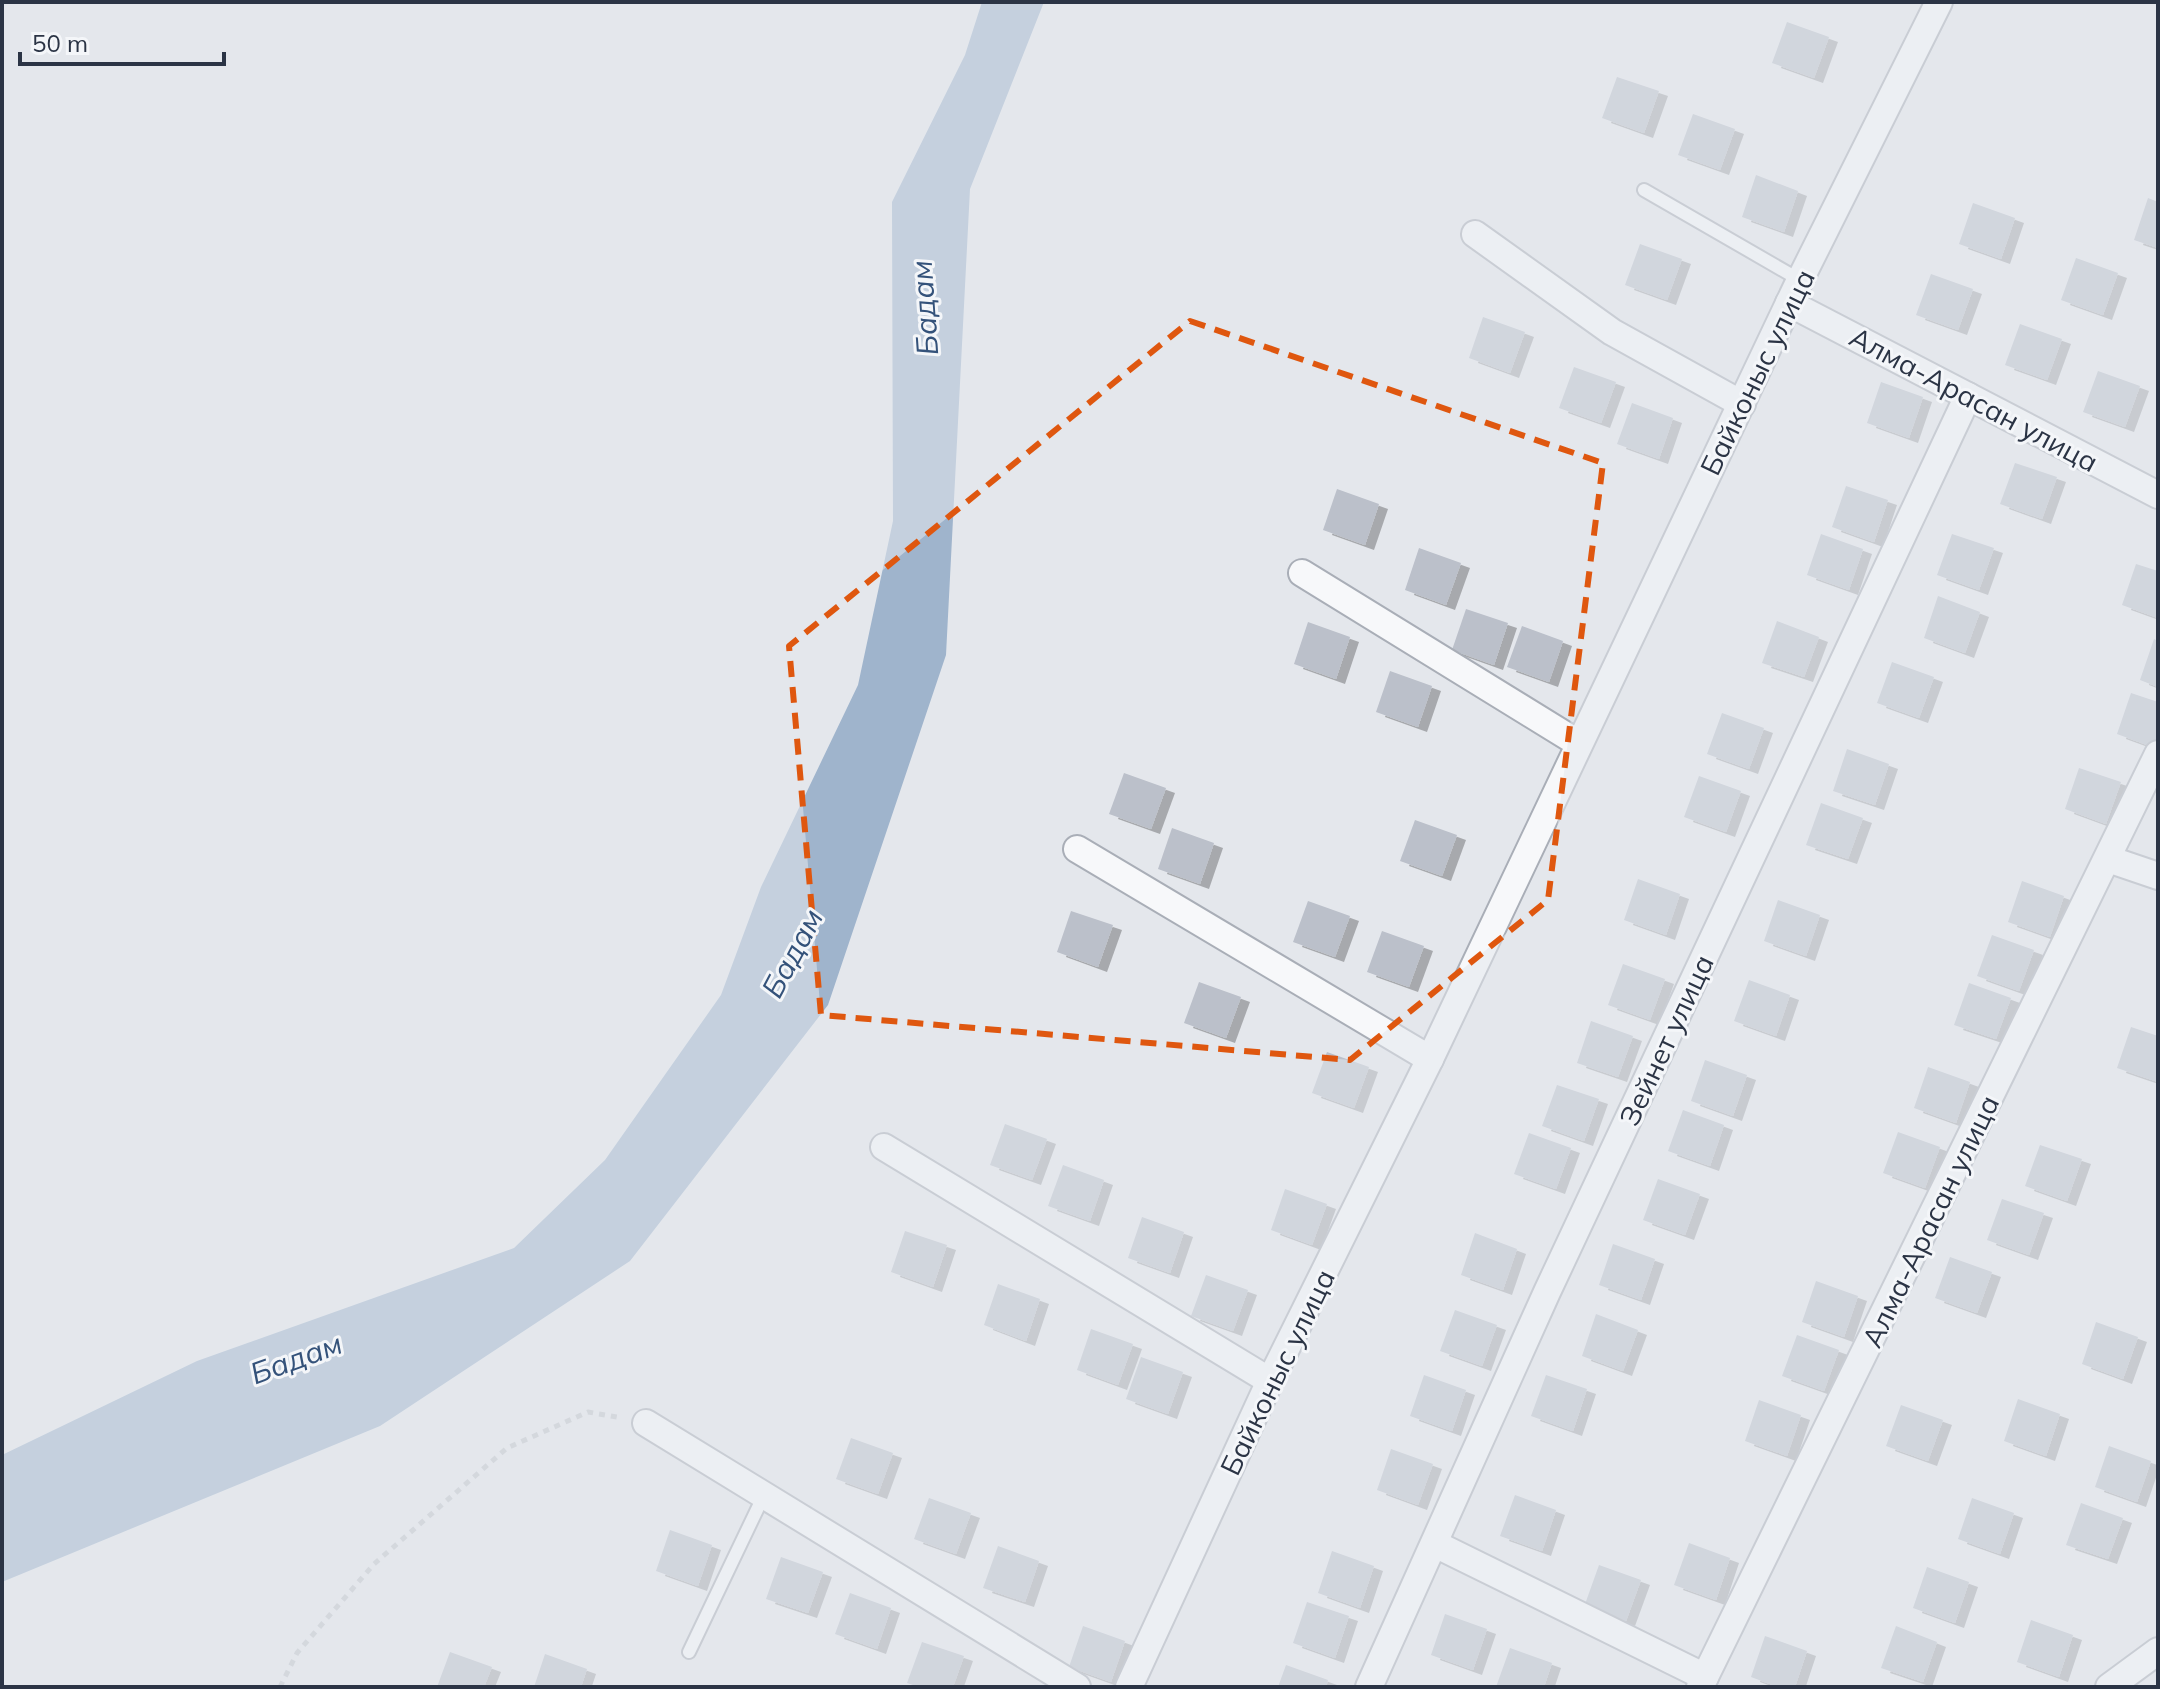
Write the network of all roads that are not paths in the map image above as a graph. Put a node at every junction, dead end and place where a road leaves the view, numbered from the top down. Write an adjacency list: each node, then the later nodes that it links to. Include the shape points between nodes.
1 (1939, 2): 4 (street, Байконыс улица)
2 (1644, 190): 4 (lane)
3 (1475, 234): 6 (street, via 1612,332)
4 (1795, 292): 5 (street, Алма-Арасан улица); 6 (street, Байконыс улица)
5 (1968, 396): 7 (street, Алма-Арасан улица); 19 (street, Зейнет улица, via 1547,1292)
6 (1742, 404): 9 (street, Байконыс улица)
7 (2158, 495)
8 (1302, 573): 9 (street)
9 (1578, 743): 14 (street, Байконыс улица)
10 (2158, 754): 12 (street, Алма-Арасан улица)
11 (1077, 849): 14 (street)
12 (2108, 859): 13 (street); 22 (street, Алма-Арасан улица)
13 (2158, 876)
14 (1430, 1059): 16 (street, Байконыс улица)
15 (884, 1147): 16 (street)
16 (1270, 1381): 24 (street, Байконыс улица)
17 (646, 1423): 18 (street)
18 (764, 1495): 21 (lane); 23 (street)
19 (1435, 1544): 22 (street); 25 (street, Зейнет улица)
20 (2158, 1651): 26 (street)
21 (689, 1652)
22 (1702, 1682)
23 (1077, 1687)
24 (1129, 1687)
25 (1369, 1687)
26 (2109, 1687)

